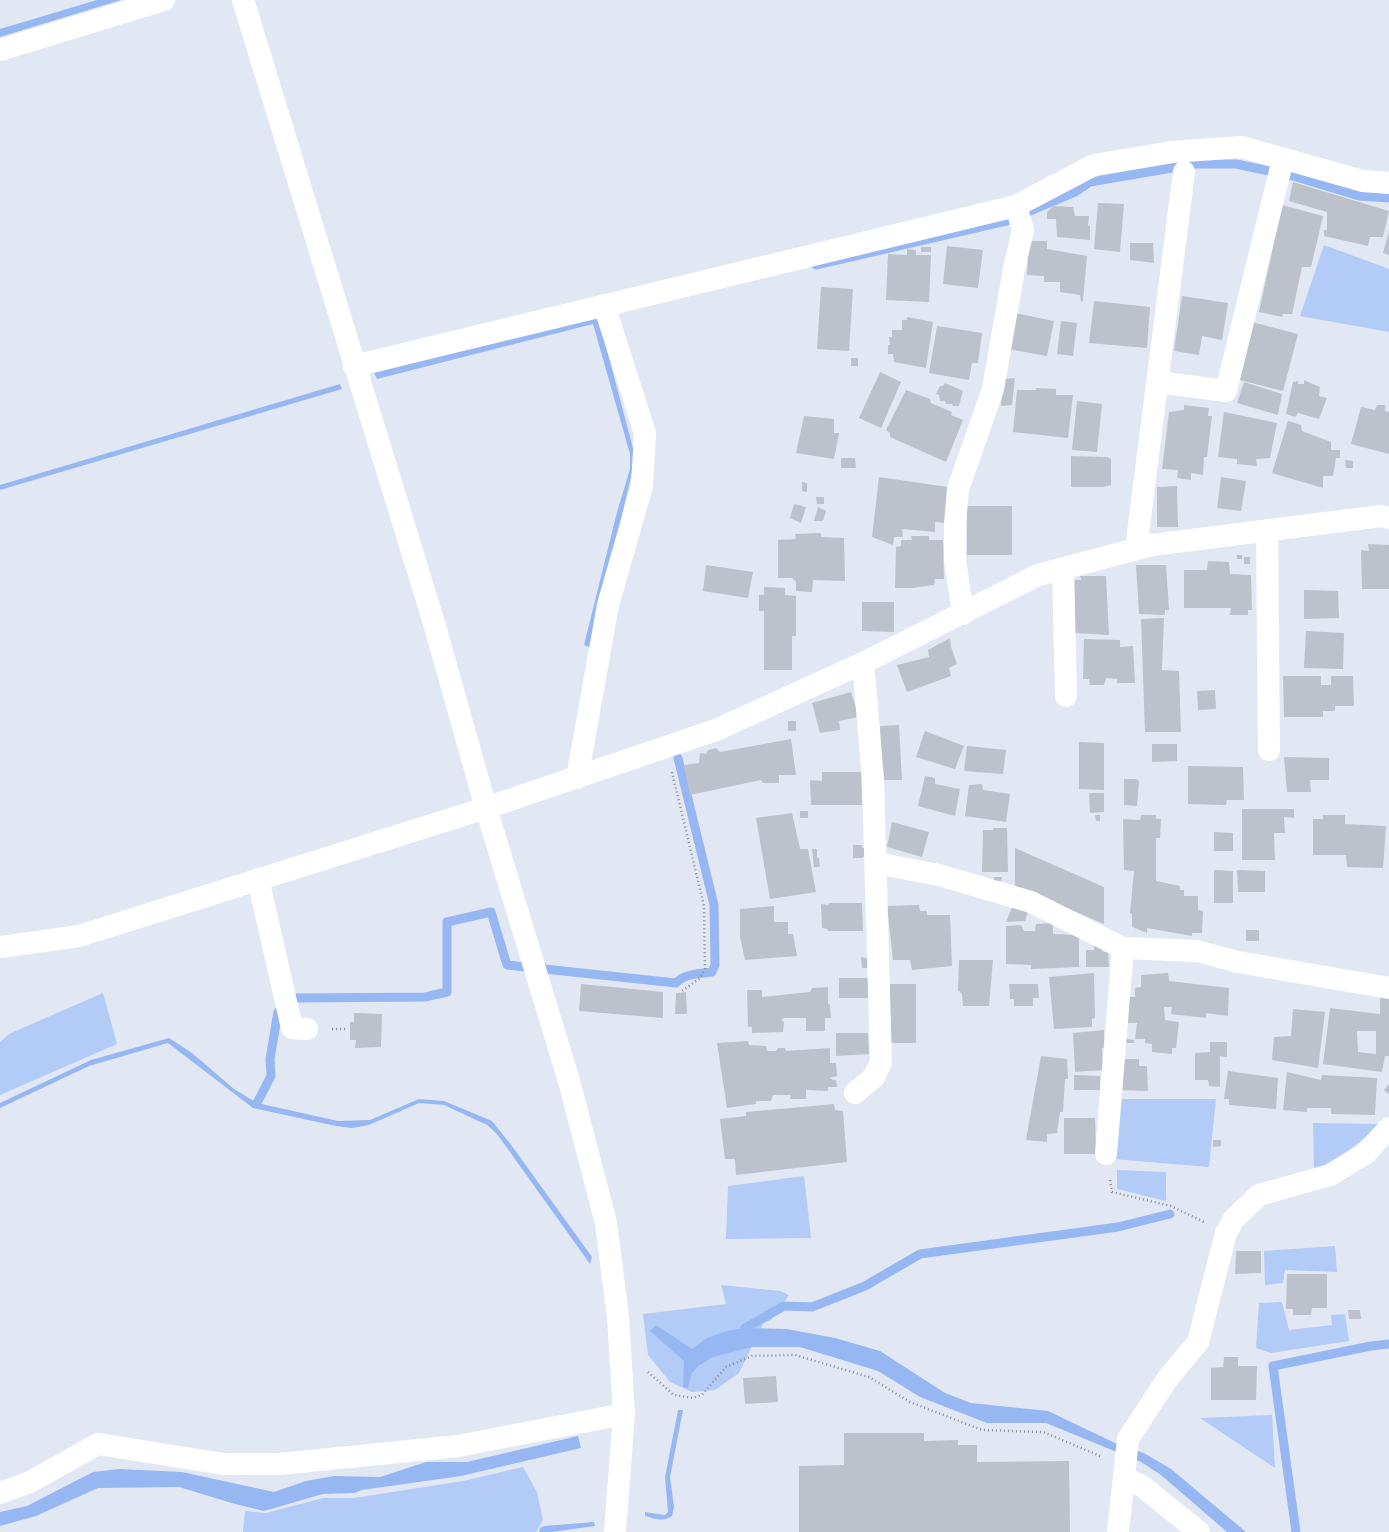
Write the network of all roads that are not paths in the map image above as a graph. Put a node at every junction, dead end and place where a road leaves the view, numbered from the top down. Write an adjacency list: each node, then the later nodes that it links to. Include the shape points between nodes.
1 (164, 0): 3 (street)
2 (243, 0): 9 (street)
3 (0, 50)
4 (1283, 159): 6 (street, via 1363,181); 7 (street, via 1242,147 1148,156 1094,166); 10 (street, via 1226,391)
5 (1184, 172): 10 (street)
6 (1389, 183)
7 (1016, 206): 8 (street); 15 (street, via 1023,230 993,389 958,489 955,560)
8 (604, 305): 9 (street); 19 (street, via 645,433 642,486 608,605)
9 (354, 366): 20 (street, via 434,623)
10 (1157, 382): 13 (street)
11 (1389, 518): 12 (street, via 1381,516)
12 (1267, 531): 13 (street); 18 (street)
13 (1136, 549): 14 (street)
14 (1063, 568): 15 (street, via 1038,574); 17 (street)
15 (963, 614): 16 (street)
16 (864, 662): 19 (street, via 716,730); 21 (street, via 874,779)
17 (1066, 696)
18 (1269, 750)
19 (576, 778): 20 (street)
20 (486, 808): 22 (street); 30 (street, via 568,1081 606,1223 618,1317)
21 (876, 863): 24 (street, via 939,875 1030,902); 27 (street, via 881,1062 874,1077)
22 (258, 879): 23 (street, via 79,936); 26 (street, via 292,1028)
23 (0, 947)
24 (1123, 948): 25 (street, via 1197,951 1238,962); 29 (street)
25 (1389, 988)
26 (307, 1029)
27 (855, 1093)
28 (1389, 1128): 31 (street, via 1366,1153 1330,1175 1259,1195 1234,1219 1226,1233 1198,1342 1168,1378 1128,1439)
29 (1106, 1154)
30 (624, 1414): 32 (street, via 458,1446 280,1464 224,1464 98,1444 30,1482); 33 (street)
31 (1126, 1473): 34 (street); 35 (street)
32 (0, 1493)
33 (615, 1532)
34 (1118, 1532)
35 (1199, 1532)

